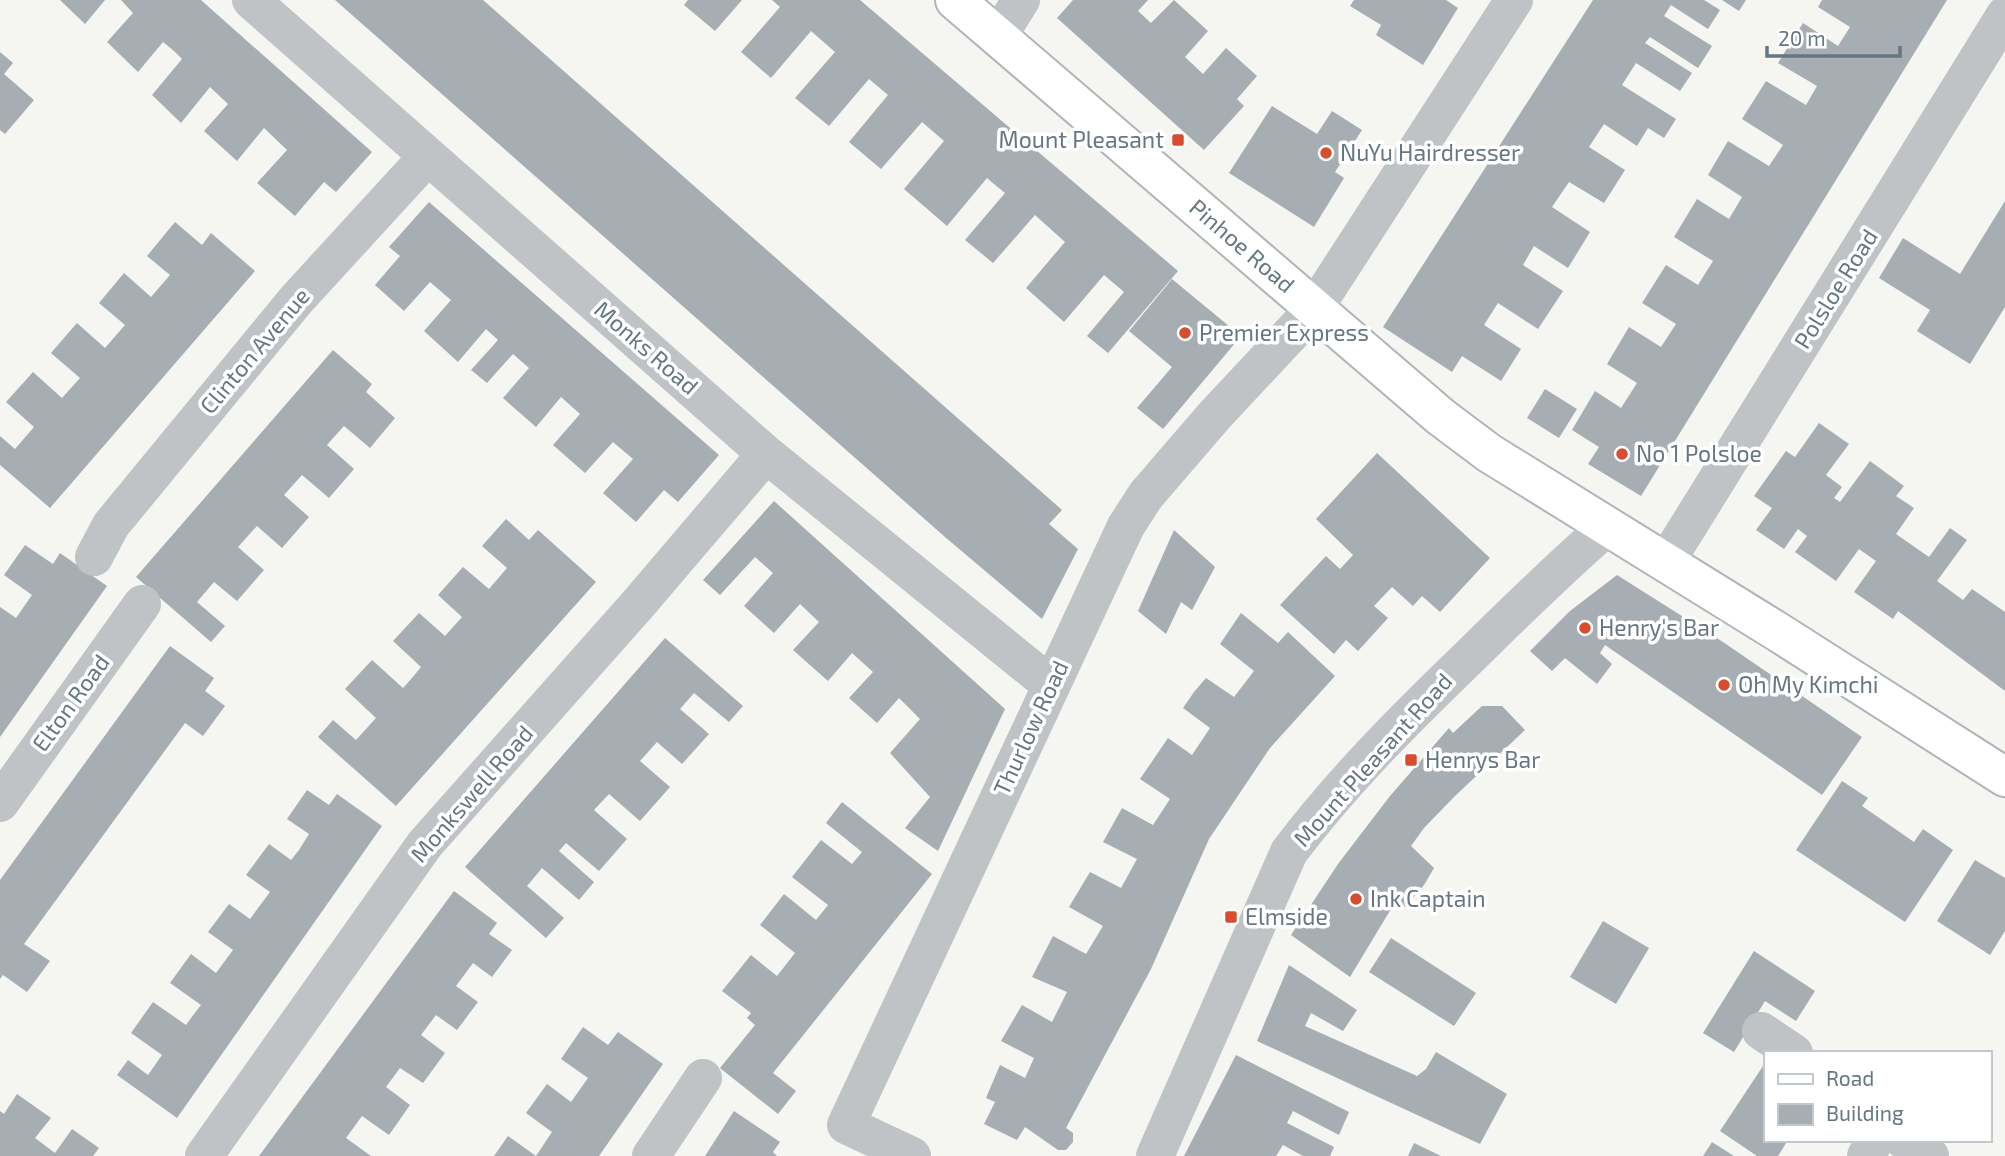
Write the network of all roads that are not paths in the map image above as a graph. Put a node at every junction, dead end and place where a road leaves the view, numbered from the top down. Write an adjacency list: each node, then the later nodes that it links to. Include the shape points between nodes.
1 (251, 0): 7 (street, Monks Road)
2 (956, 0): 6 (main road, Pinhoe Road)
3 (1021, 0): 6 (street)
4 (1514, 0): 8 (street, Thurlow Road)
5 (2005, 15): 12 (street, Polsloe Road)
6 (999, 35): 8 (main road, Pinhoe Road)
7 (428, 156): 9 (street, Monks Road); 11 (street, Clinton Avenue, via 296,300 111,525)
8 (1314, 309): 10 (main road, Pinhoe Road, via 1470,439); 14 (street, Thurlow Road, via 1146,495 1126,526)
9 (766, 454): 14 (street, Monks Road); 21 (street, Monkswell Road, via 425,844)
10 (1607, 527): 12 (main road, Pinhoe Road); 24 (street, Mount Pleasant Road, via 1402,722 1317,814 1289,852)
11 (94, 557)
12 (1666, 562): 15 (main road, Pinhoe Road)
13 (142, 604): 16 (street, Elton Road)
14 (1051, 685): 23 (street, Thurlow Road, via 846,1125)
15 (2005, 777)
16 (0, 803)
17 (1761, 1031): 18 (street)
18 (1791, 1051)
19 (703, 1078): 22 (street)
20 (1907, 1142): 25 (street)
21 (204, 1156)
22 (651, 1156)
23 (912, 1156)
24 (1155, 1156)
25 (1930, 1156)

